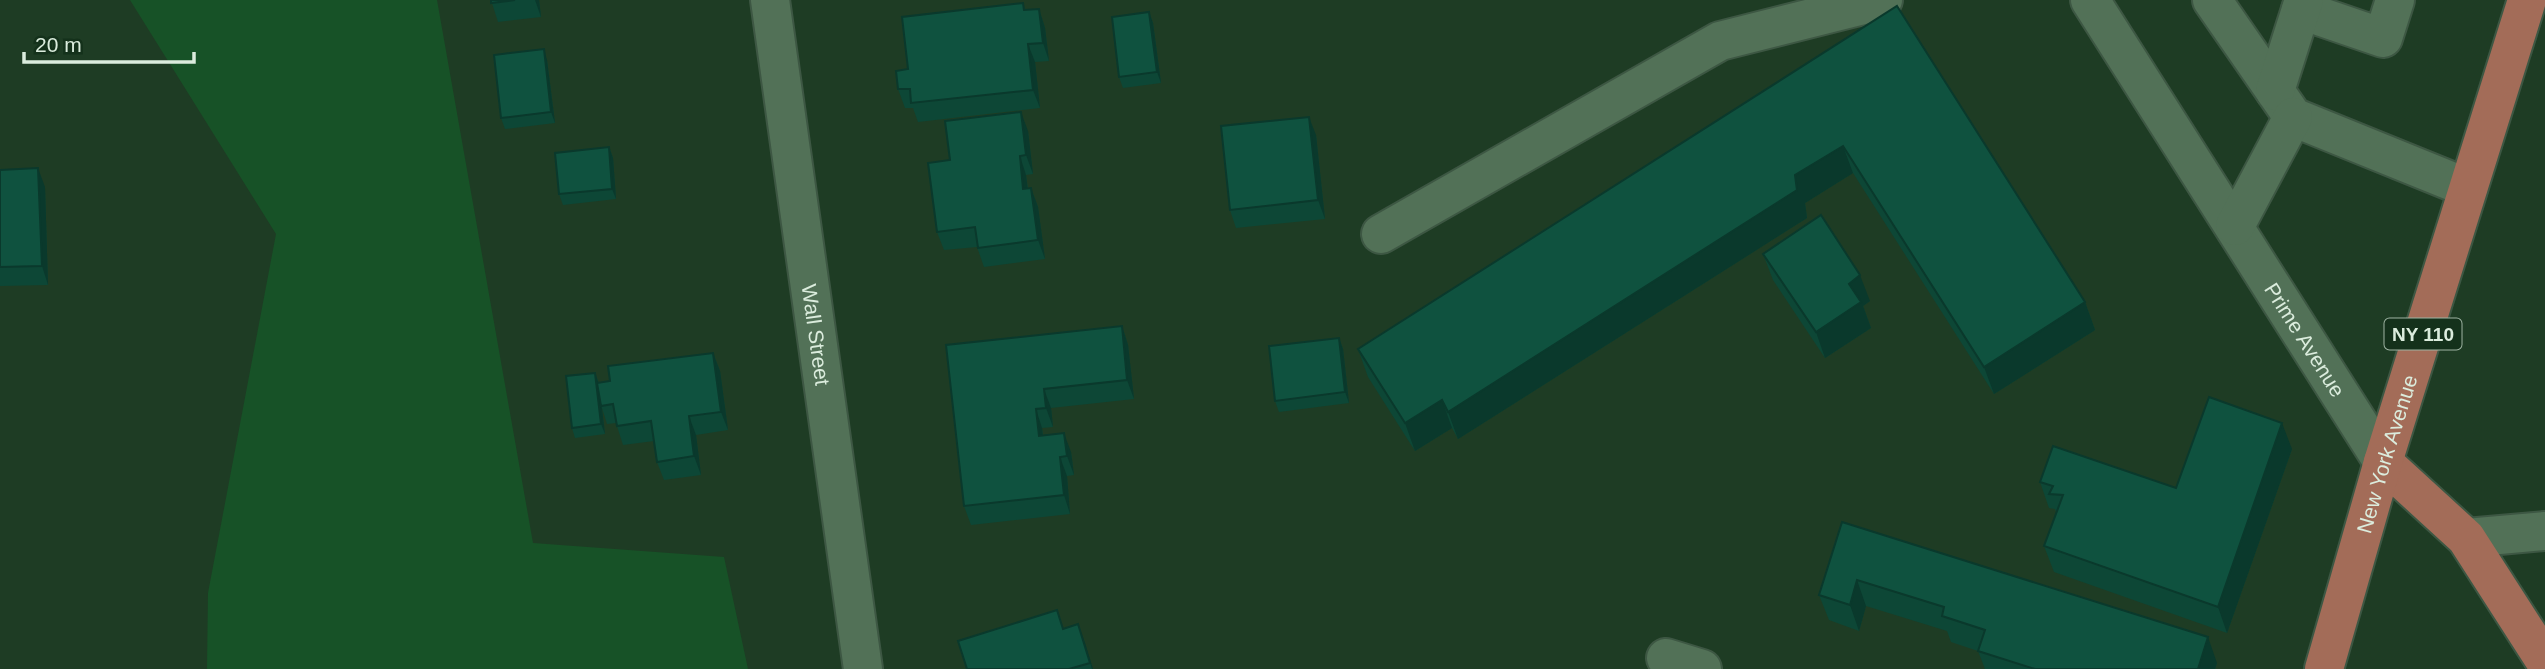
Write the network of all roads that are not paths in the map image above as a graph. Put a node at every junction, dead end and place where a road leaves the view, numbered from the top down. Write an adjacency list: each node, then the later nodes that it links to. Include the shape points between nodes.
1 (770, 0): 17 (street, Wall Street)
2 (1883, 0): 11 (street, via 1720,41)
3 (2090, 0): 10 (street, Prime Avenue)
4 (2212, 0): 8 (street)
5 (2395, 0): 7 (street, via 2383,38)
6 (2527, 0): 9 (main road, New York Avenue / NY 110)
7 (2303, 5): 8 (street)
8 (2284, 104): 9 (street); 10 (street)
9 (2468, 188): 12 (main road, New York Avenue / NY 110)
10 (2235, 226): 12 (street, Prime Avenue)
11 (1381, 234)
12 (2383, 462): 14 (main road, Prime Avenue); 19 (main road, New York Avenue / NY 110)
13 (2545, 531): 14 (street)
14 (2466, 538): 16 (main road, Prime Avenue)
15 (1666, 658): 18 (street)
16 (2545, 661)
17 (863, 669)
18 (1702, 669)
19 (2324, 669)

